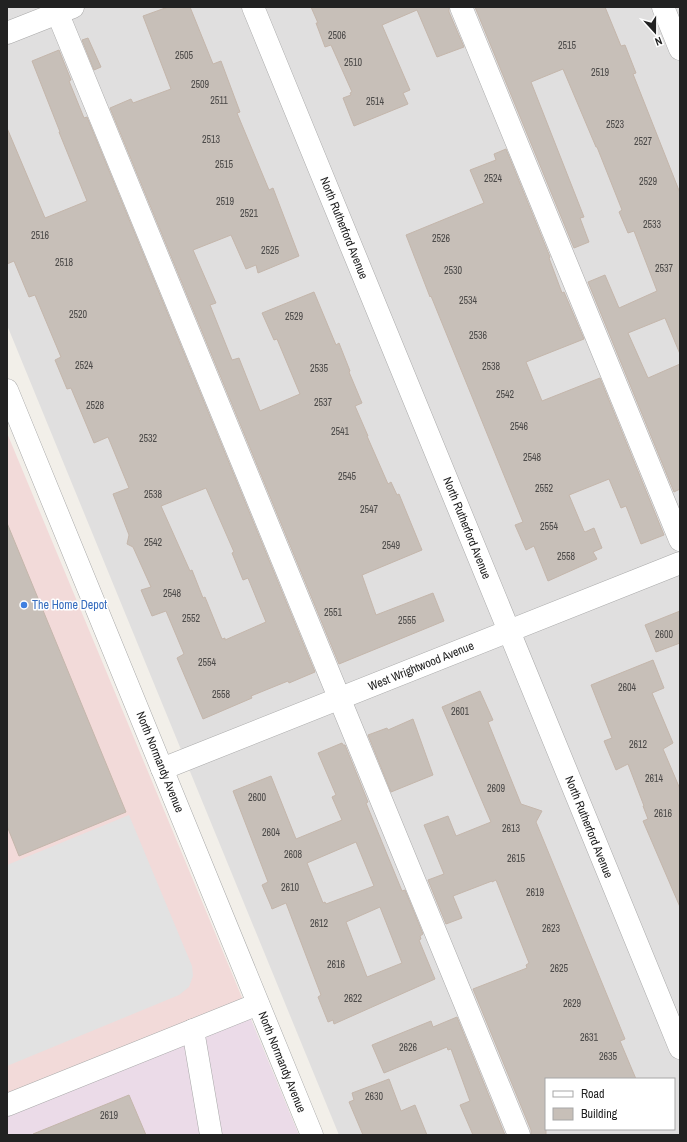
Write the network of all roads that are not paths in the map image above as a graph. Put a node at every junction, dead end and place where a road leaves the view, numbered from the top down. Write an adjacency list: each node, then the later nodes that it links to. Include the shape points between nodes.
1 (253, 7): 10 (street, North Rutherford Avenue)
2 (461, 7): 8 (street)
3 (663, 7): 6 (street)
4 (62, 9): 5 (street); 11 (street)
5 (7, 33)
6 (680, 49)
7 (7, 390): 12 (street, North Normandy Avenue)
8 (680, 540)
9 (680, 563): 10 (street, West Wrightwood Avenue)
10 (509, 631): 11 (street, West Wrightwood Avenue); 15 (street, North Rutherford Avenue)
11 (340, 699): 12 (street, West Wrightwood Avenue); 19 (street)
12 (162, 769): 13 (street, North Normandy Avenue)
13 (258, 1004): 14 (street); 18 (street, North Normandy Avenue)
14 (193, 1030): 16 (street); 17 (street)
15 (680, 1048)
16 (7, 1106)
17 (211, 1135)
18 (312, 1135)
19 (519, 1135)

